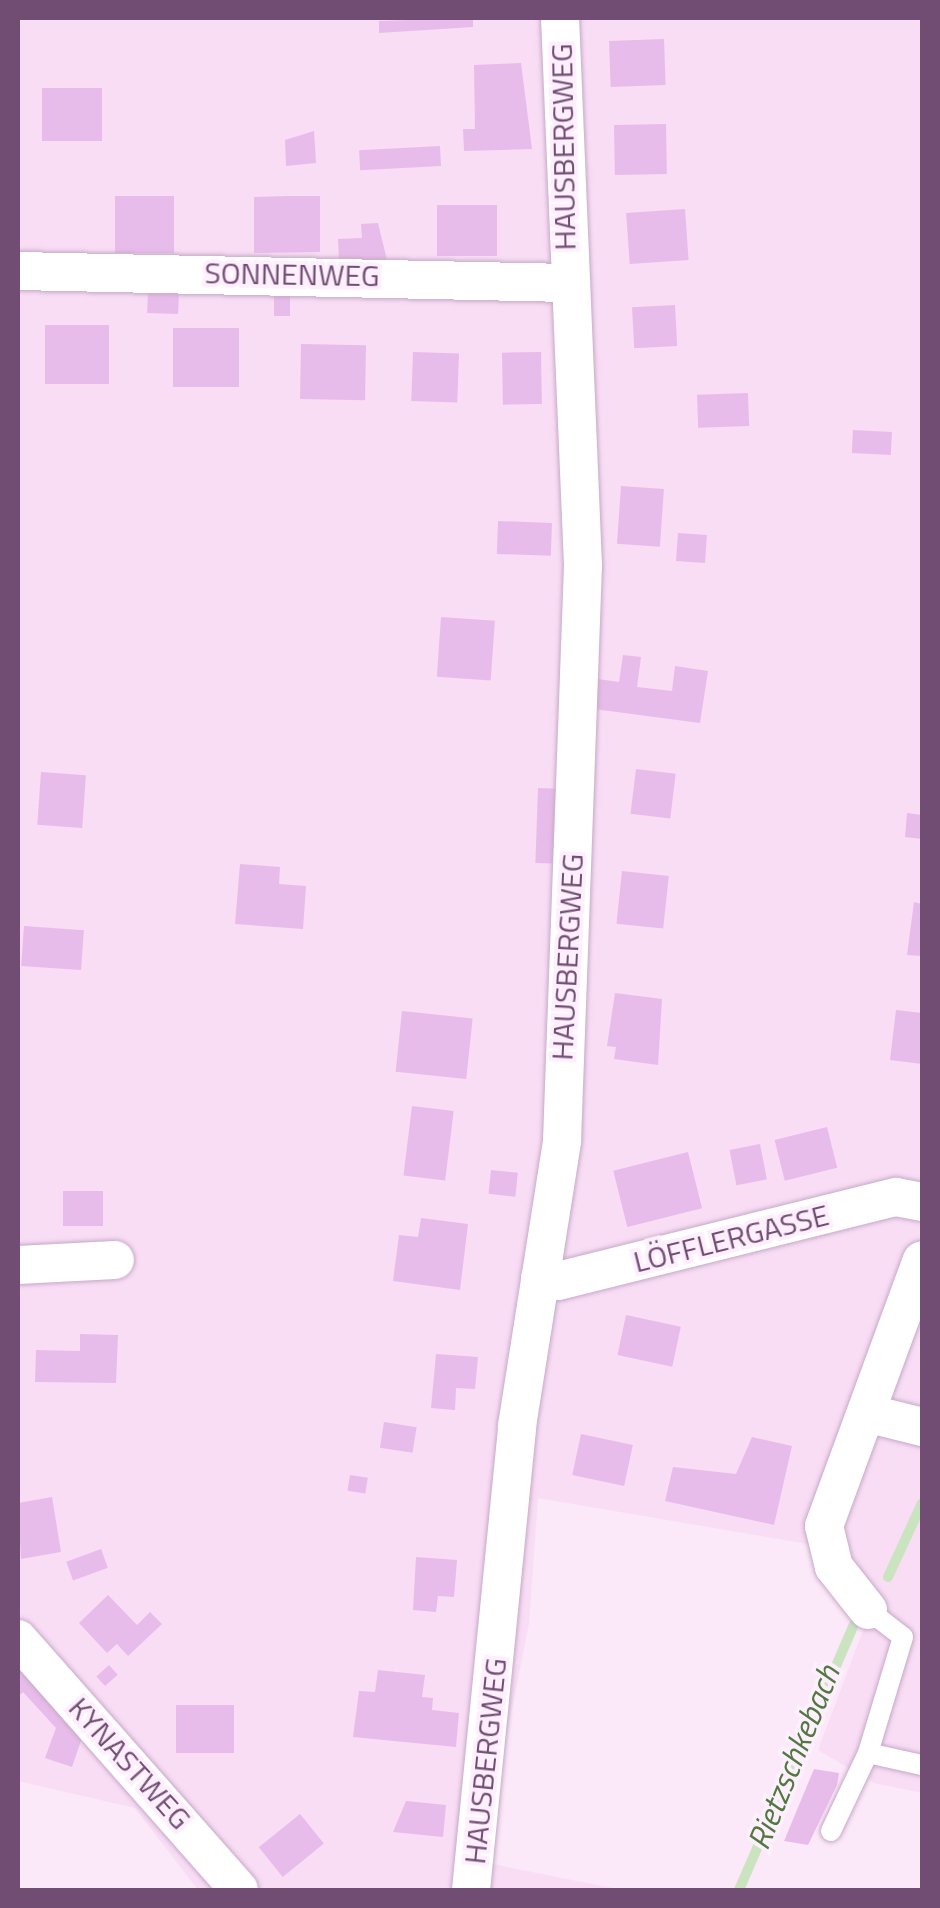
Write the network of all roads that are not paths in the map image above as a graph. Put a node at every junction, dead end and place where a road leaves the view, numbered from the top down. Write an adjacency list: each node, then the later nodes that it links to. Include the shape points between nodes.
1 (560, 18): 3 (street, HAUSBERGWEG)
2 (18, 271): 3 (street, SONNENWEG)
3 (566, 283): 8 (street, HAUSBERGWEG, via 583,566 562,1141)
4 (922, 1202): 8 (street, LÖFFLERGASSE, via 896,1197 558,1281)
5 (115, 1260): 7 (street)
6 (922, 1260): 9 (street)
7 (18, 1265)
8 (540, 1278): 17 (street, HAUSBERGWEG)
9 (866, 1413): 10 (street); 11 (street, via 824,1526 834,1567)
10 (922, 1427)
11 (868, 1610): 13 (lane, via 904,1637)
12 (18, 1639): 16 (street, KYNASTWEG)
13 (868, 1753): 14 (lane); 15 (lane)
14 (922, 1766)
15 (831, 1831)
16 (239, 1890)
17 (471, 1890)

